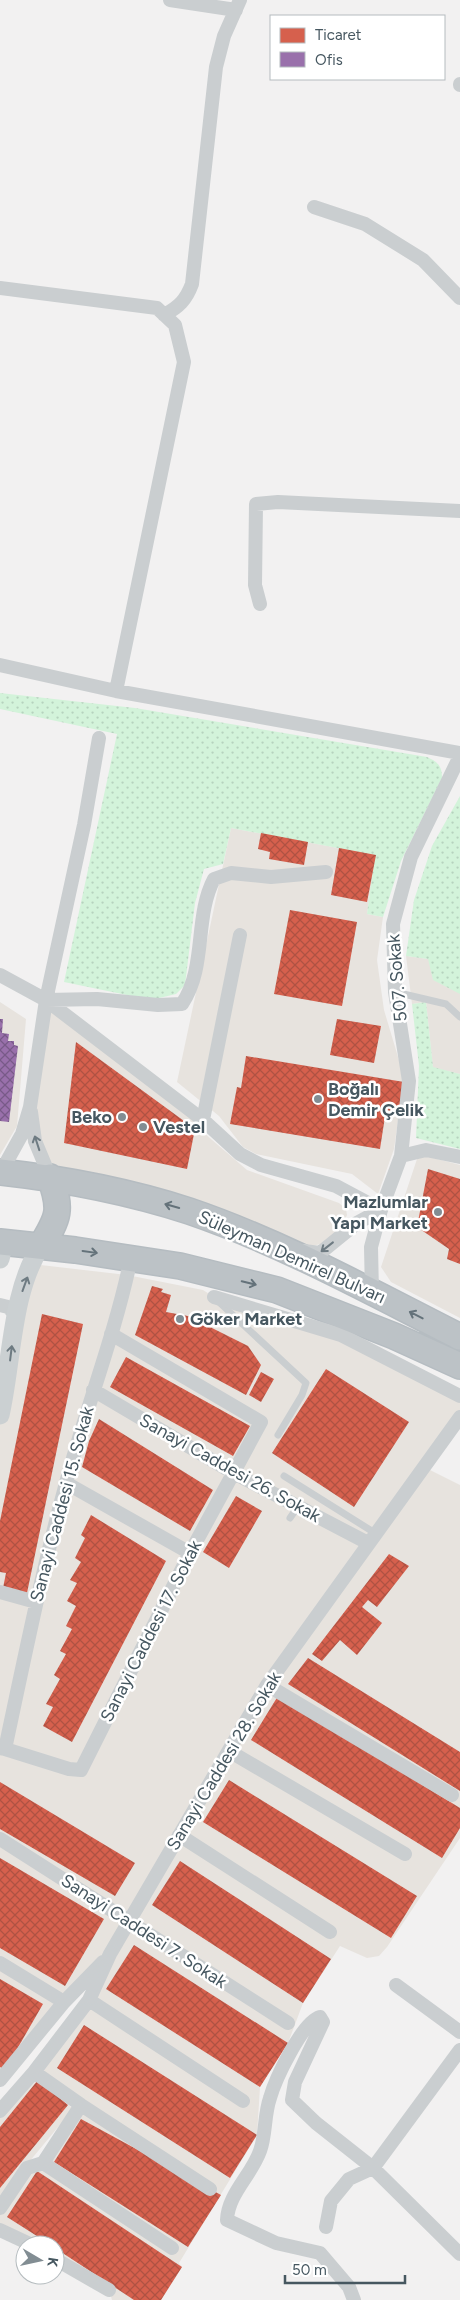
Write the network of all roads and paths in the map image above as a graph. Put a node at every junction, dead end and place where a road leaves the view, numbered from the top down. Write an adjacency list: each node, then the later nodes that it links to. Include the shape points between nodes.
1 (170, 0): 2 (street)
2 (238, 5): 6 (street, via 224,36 216,67 192,284 187,299)
3 (314, 208): 5 (street, via 365,224 423,260)
4 (0, 288): 6 (street, via 156,308)
5 (460, 298)
6 (164, 315): 10 (street, via 175,325 184,362)
7 (460, 511): 8 (street, via 278,502 256,504 255,586)
8 (260, 604)
9 (0, 665): 10 (street)
10 (116, 691): 12 (street)
11 (99, 738): 17 (street, via 84,825)
12 (460, 755): 16 (street, 507. Sokak, via 408,866 393,924)
13 (326, 872): 17 (street, via 271,878 231,873 214,879 206,894 190,993 182,1004)
14 (240, 935): 20 (street)
15 (0, 975): 17 (street)
16 (395, 992): 18 (lane, via 446,1004); 21 (street, 507. Sokak, via 409,1081)
17 (46, 1000): 19 (street); 20 (street)
18 (460, 1017)
19 (30, 1107): 23 (street, via 22,1134); 24 (street, one-way to 19, via 35,1141)
20 (203, 1120): 25 (street, via 247,1158 336,1186)
21 (401, 1156): 22 (street, via 426,1150); 25 (street, 507. Sokak)
22 (460, 1157)
23 (0, 1173): 24 (highway, Süleyman Demirel Bulvarı)
24 (50, 1177): 27 (highway, via 58,1212); 28 (highway, Süleyman Demirel Bulvarı, one-way to 24, via 189,1211)
25 (381, 1210): 28 (street, one-way to 28, via 357,1223 320,1253); 30 (street, 507. Sokak, via 371,1246)
26 (1, 1245): 27 (highway, Süleyman Demirel Bulvarı)
27 (42, 1246): 29 (highway, Süleyman Demirel Bulvarı, one-way to 29); 33 (street, one-way to 27)
28 (284, 1250): 30 (highway, Süleyman Demirel Bulvarı)
29 (130, 1258): 34 (street, Sanayi Caddesi 15. Sokak); 36 (highway, Süleyman Demirel Bulvarı, one-way to 36, via 180,1266 277,1290)
30 (372, 1293): 35 (highway, Süleyman Demirel Bulvarı, one-way to 30)
31 (214, 1297): 38 (street, via 341,1335); 41 (lane, via 306,1382 302,1395)
32 (0, 1305): 33 (street, via 8,1307)
33 (11, 1323): 39 (street, one-way to 33, via 8,1382)
34 (111, 1334): 37 (street, Sanayi Caddesi 15. Sokak); 42 (street, Sanayi Caddesi 17. Sokak, via 261,1422)
35 (460, 1337)
36 (460, 1366)
37 (94, 1390): 42 (street, Sanayi Caddesi 26. Sokak); 44 (street, Sanayi Caddesi 15. Sokak)
38 (460, 1396)
39 (0, 1415)
40 (460, 1417): 45 (street, Sanayi Caddesi 28. Sokak)
41 (278, 1435)
42 (232, 1472): 45 (street, Sanayi Caddesi 26. Sokak, via 294,1513); 46 (street, Sanayi Caddesi 17. Sokak)
43 (284, 1476): 45 (lane)
44 (66, 1483): 46 (street); 48 (street, Sanayi Caddesi 15. Sokak)
45 (372, 1538): 49 (street, Sanayi Caddesi 28. Sokak)
46 (190, 1553): 50 (street, Sanayi Caddesi 17. Sokak, via 82,1770)
47 (0, 1592): 48 (street)
48 (36, 1602): 50 (street, Sanayi Caddesi 15. Sokak)
49 (267, 1686): 51 (street, Sanayi Caddesi 28. Sokak); 52 (street)
50 (2, 1749)
51 (229, 1751): 53 (street, Sanayi Caddesi 28. Sokak); 55 (street)
52 (452, 1796)
53 (179, 1836): 56 (street, Sanayi Caddesi 28. Sokak); 57 (street)
54 (0, 1839): 56 (street, Sanayi Caddesi 7. Sokak)
55 (404, 1854)
56 (129, 1921): 58 (street, Sanayi Caddesi 28. Sokak); 63 (street, Sanayi Caddesi 7. Sokak)
57 (330, 1932)
58 (110, 1954): 61 (street, Sanayi Caddesi 28. Sokak); 62 (street)
59 (0, 1963): 62 (street)
60 (396, 1986): 64 (street)
61 (89, 2000): 66 (street, Sanayi Caddesi 28. Sokak); 68 (street)
62 (64, 2002): 67 (street)
63 (288, 2023)
64 (460, 2032)
65 (460, 2050): 72 (street)
66 (34, 2072): 69 (street); 70 (street, Sanayi Caddesi 28. Sokak)
67 (0, 2080)
68 (243, 2101)
69 (81, 2105): 71 (street); 73 (street)
70 (0, 2111)
71 (44, 2163): 74 (street, via 27,2168); 78 (street)
72 (373, 2168): 75 (street, via 349,2179 331,2201); 79 (street); 82 (street, via 316,2124 292,2100 295,2082 323,2022 320,2017 314,2019 284,2066 270,2099 260,2151 228,2207 228,2220 276,2243 320,2253 349,2287)
73 (210, 2189)
74 (0, 2208)
75 (326, 2227)
76 (0, 2230): 77 (street)
77 (15, 2237)
78 (172, 2248)
79 (460, 2254)
80 (65, 2264): 81 (street)
81 (109, 2290)
82 (354, 2300)

